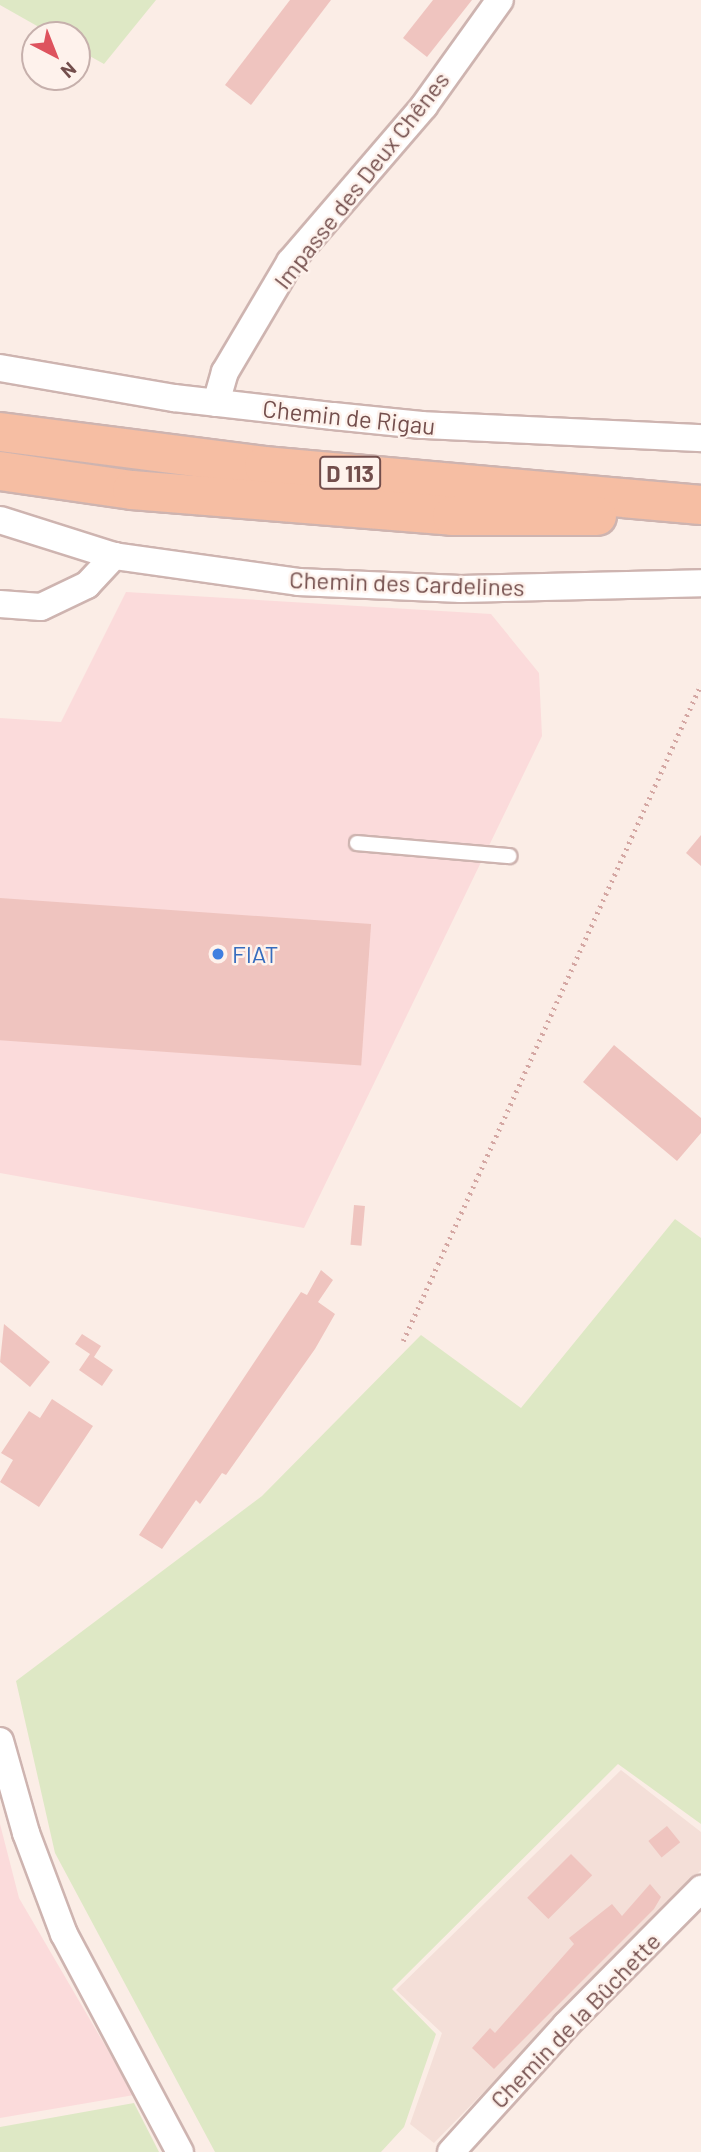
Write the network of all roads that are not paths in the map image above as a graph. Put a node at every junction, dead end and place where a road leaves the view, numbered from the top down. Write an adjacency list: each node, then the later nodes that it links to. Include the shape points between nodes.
1 (500, 0): 3 (street, Impasse des Deux Chênes, via 424,106 290,262 225,372)
2 (0, 368): 3 (street, Chemin de Rigau)
3 (216, 403): 5 (street, Chemin de Rigau, via 422,425)
4 (0, 432): 7 (main road, D 113, via 264,466)
5 (701, 438)
6 (0, 471): 8 (main road, D 113, via 132,490 452,516)
7 (701, 505)
8 (701, 516)
9 (0, 520): 10 (street, Chemin des Cardelines)
10 (114, 556): 11 (street, Chemin des Cardelines, via 298,582 461,589); 12 (street, via 87,585 41,607)
11 (701, 583)
12 (0, 604)
13 (358, 844): 14 (lane)
14 (509, 856)
15 (0, 1741): 17 (street, via 26,1833 64,1934)
16 (701, 1889): 18 (street, Chemin de la Bûchette, via 566,2025)
17 (180, 2152)
18 (451, 2152)

